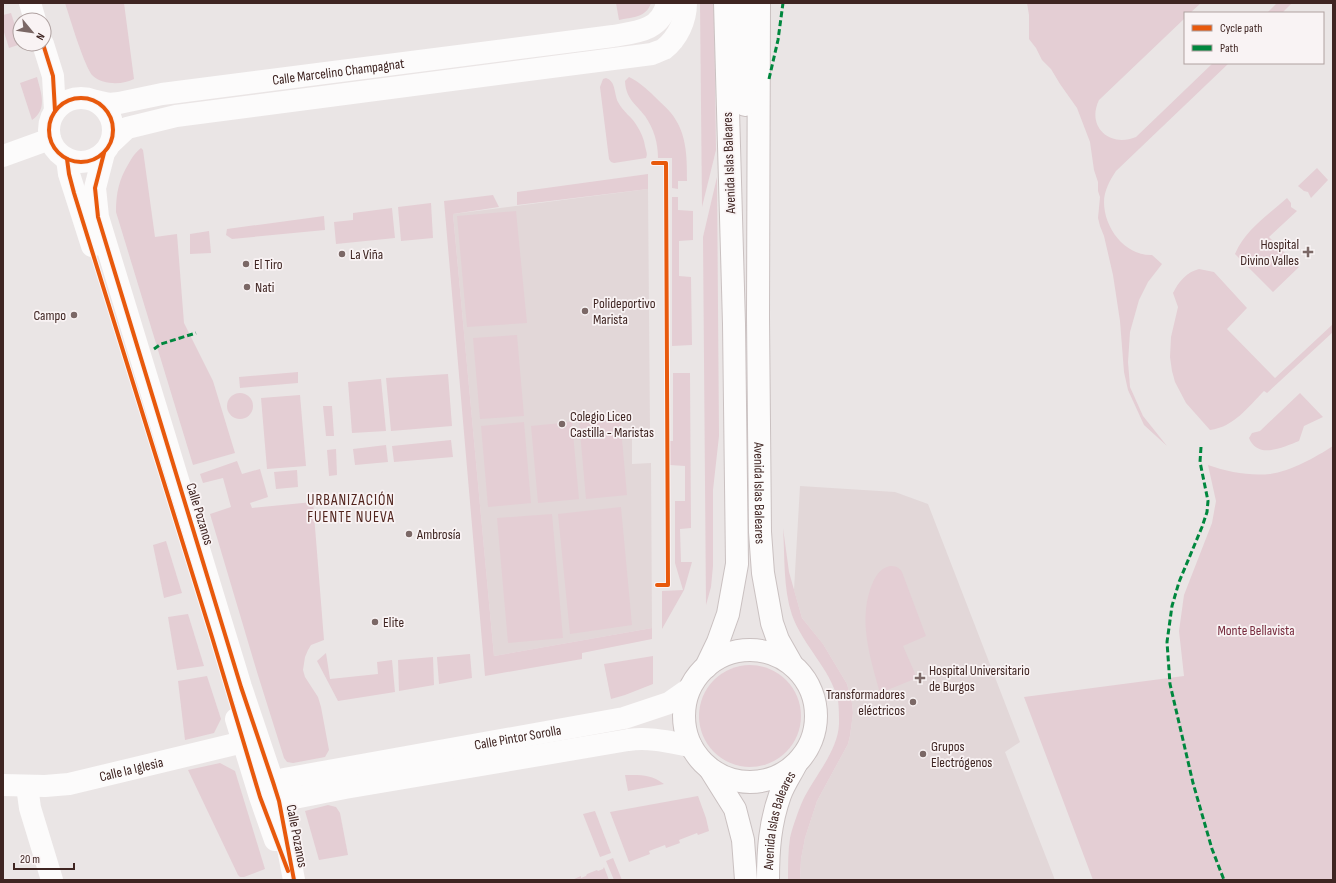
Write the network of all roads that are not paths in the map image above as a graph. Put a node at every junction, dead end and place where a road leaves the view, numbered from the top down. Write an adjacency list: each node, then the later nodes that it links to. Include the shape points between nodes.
1 (686, 3): 9 (street, Calle Marcelino Champagnat, via 681,28 663,49 643,56)
2 (724, 3): 18 (street, Avenida Islas Baleares)
3 (740, 3): 6 (street, Avenida Islas Baleares)
4 (759, 3): 17 (street, Avenida Islas Baleares)
5 (664, 10): 7 (street, Calle Marcelino Champagnat, via 652,26 642,30)
6 (741, 31): 17 (street, Avenida Islas Baleares); 18 (street, Avenida Islas Baleares)
7 (582, 40): 9 (street); 11 (street, Calle Marcelino Champagnat, via 162,94 119,103 109,104)
8 (46, 52): 10 (street)
9 (585, 64): 14 (street, Calle Marcelino Champagnat, via 176,116 127,128)
10 (53, 76): 11 (street, via 59,84); 12 (street)
11 (90, 99): 12 (street, via 70,100); 14 (street, via 102,105 110,115 114,128)
12 (55, 111): 13 (street, via 50,122)
13 (50, 139): 15 (street); 16 (street, via 57,151)
14 (107, 148): 16 (street, via 99,157 88,162); 22 (street, Calle Pozanos, via 95,188 98,217 241,687)
15 (3, 156)
16 (67, 159): 22 (street, Calle Pozanos, via 72,187 212,637)
17 (758, 317): 19 (street, Avenida Islas Baleares, via 760,532 763,573 772,623)
18 (734, 324): 20 (street, Avenida Islas Baleares, via 736,564 728,614)
19 (790, 663): 20 (street, via 780,656 748,649 734,651); 24 (street, via 805,679 816,706 814,734)
20 (706, 667): 21 (street, via 696,677)
21 (689, 690): 23 (street, via 684,712 685,730); 26 (street, Calle Pintor Sorolla, via 669,703 624,718)
22 (251, 740): 28 (street, Calle la Iglesia, via 69,784); 29 (street, Calle Pozanos)
23 (691, 746): 25 (street); 26 (street, Calle Pintor Sorolla, via 665,740 632,739)
24 (797, 762): 25 (street, via 776,777 752,782 730,779); 33 (street, Avenida Islas Baleares, via 780,795 769,837)
25 (710, 769): 32 (street, Avenida Islas Baleares, via 735,809 743,840)
26 (343, 778): 29 (street, Calle Pintor Sorolla)
27 (3, 784): 28 (street, Calle la Iglesia)
28 (27, 786): 30 (street, via 30,808)
29 (270, 793): 31 (street, Calle Pozanos)
30 (52, 880)
31 (293, 880)
32 (746, 880)
33 (768, 880)

